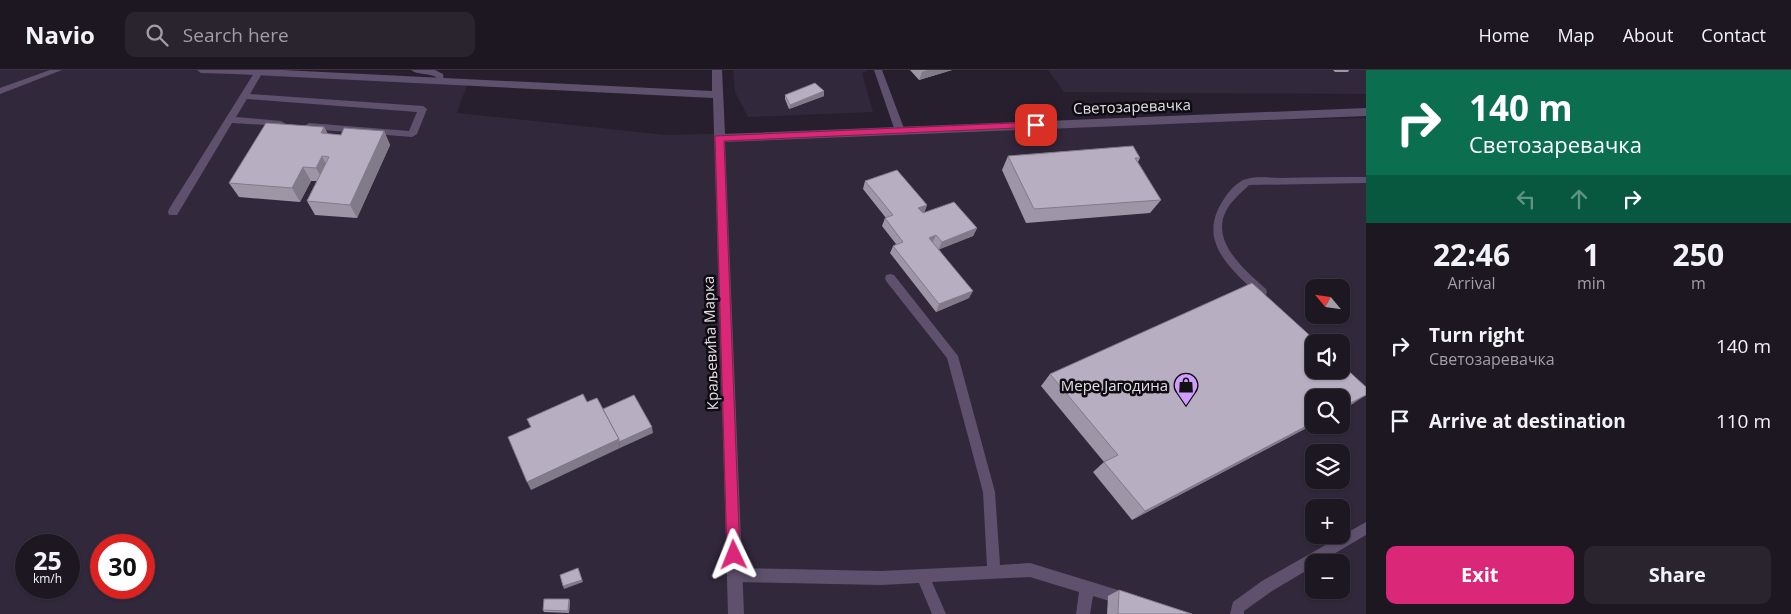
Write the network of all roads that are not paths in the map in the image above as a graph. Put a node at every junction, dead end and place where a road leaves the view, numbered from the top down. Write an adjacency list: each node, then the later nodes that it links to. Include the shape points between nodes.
1 (58, 70): 9 (lane)
2 (202, 70): 7 (lane)
3 (415, 70): 8 (lane, via 430,71 440,76)
4 (717, 70): 10 (street, Краљевића Марка)
5 (878, 70): 14 (lane)
6 (259, 71): 7 (street); 8 (street); 11 (lane)
7 (234, 72)
8 (440, 81): 10 (street)
9 (0, 91)
10 (718, 95): 15 (street, Краљевића Марка)
11 (244, 96): 13 (lane); 13 (lane, via 423,109 412,134)
12 (1366, 112): 14 (street, Светозаревачка)
13 (229, 120): 17 (lane)
14 (900, 130): 15 (street, Светозаревачка)
15 (719, 138): 22 (street, Краљевића Марка)
16 (1366, 180): 19 (lane, via 1247,182 1223,204 1216,230 1223,250 1236,268)
17 (172, 212)
18 (890, 278): 21 (lane, via 952,356 989,492)
19 (1272, 302)
20 (1366, 528): 29 (lane, via 1267,586 1238,607)
21 (994, 572): 23 (lane); 24 (lane, via 1030,570)
22 (734, 575): 23 (lane); 26 (street, Краљевића Марка)
23 (923, 576): 27 (lane)
24 (1087, 587): 25 (lane); 28 (lane)
25 (1141, 603)
26 (736, 614)
27 (939, 614)
28 (1083, 614)
29 (1238, 614)

